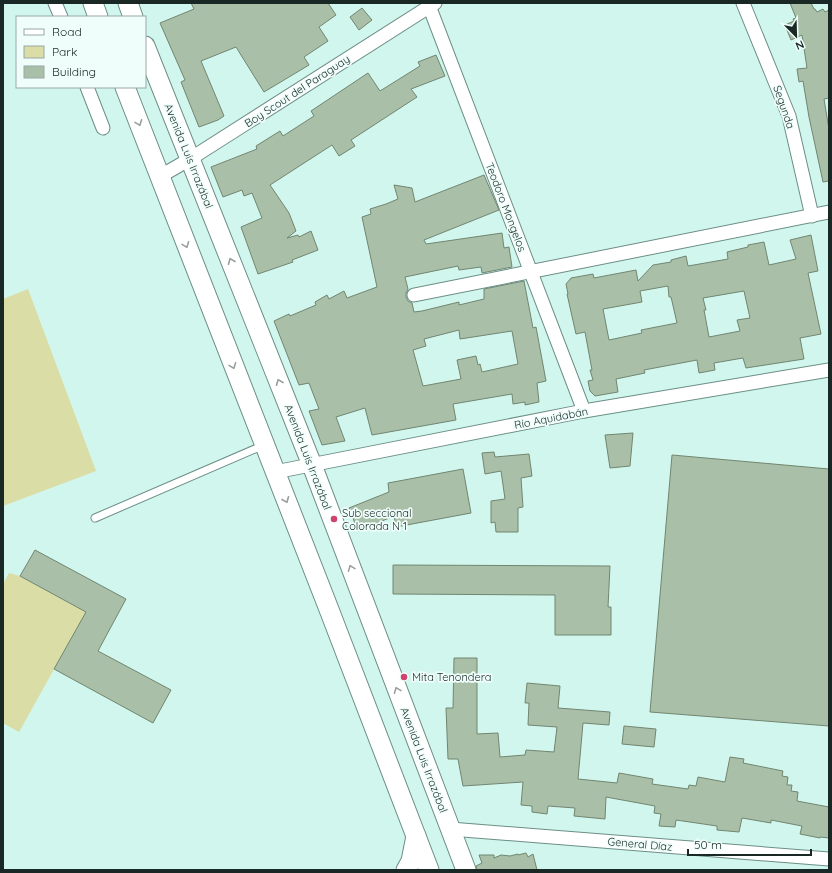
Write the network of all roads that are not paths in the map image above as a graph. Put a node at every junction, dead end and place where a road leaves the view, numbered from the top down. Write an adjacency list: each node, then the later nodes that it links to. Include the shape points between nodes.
1 (55, 3): 6 (street)
2 (93, 3): 7 (main road)
3 (128, 3): 8 (main road)
4 (743, 3): 16 (street, Segunda, via 789,116)
5 (431, 4): 13 (street, Boy Scout del Paraguay); 17 (street, Teodoro Mongelos)
6 (61, 16)
7 (98, 16)
8 (133, 16)
9 (146, 49): 13 (main road, Avenida Luis Irrazábal)
10 (87, 88): 12 (street)
11 (125, 88): 14 (main road, one-way to 14)
12 (103, 128)
13 (190, 159): 14 (street, Boy Scout del Paraguay); 22 (main road, Avenida Luis Irrazábal, one-way to 13)
14 (159, 177): 21 (main road, one-way to 21)
15 (829, 212): 16 (street)
16 (812, 216): 17 (street)
17 (531, 271): 18 (street); 20 (street, Teodoro Mongelos)
18 (414, 295)
19 (829, 370): 20 (street, Río Aquidabán)
20 (584, 411): 22 (street, Río Aquidabán)
21 (264, 445): 23 (main road); 24 (lane)
22 (312, 465): 23 (street, Río Aquidabán); 25 (main road, Avenida Luis Irrazábal, one-way to 22)
23 (275, 472): 26 (main road, one-way to 26)
24 (95, 518)
25 (450, 829): 27 (street, General Díaz); 30 (main road, Avenida Luis Irrazábal)
26 (416, 836): 28 (main road, via 411,861); 29 (main road)
27 (829, 859)
28 (406, 870)
29 (429, 870)
30 (466, 870)

